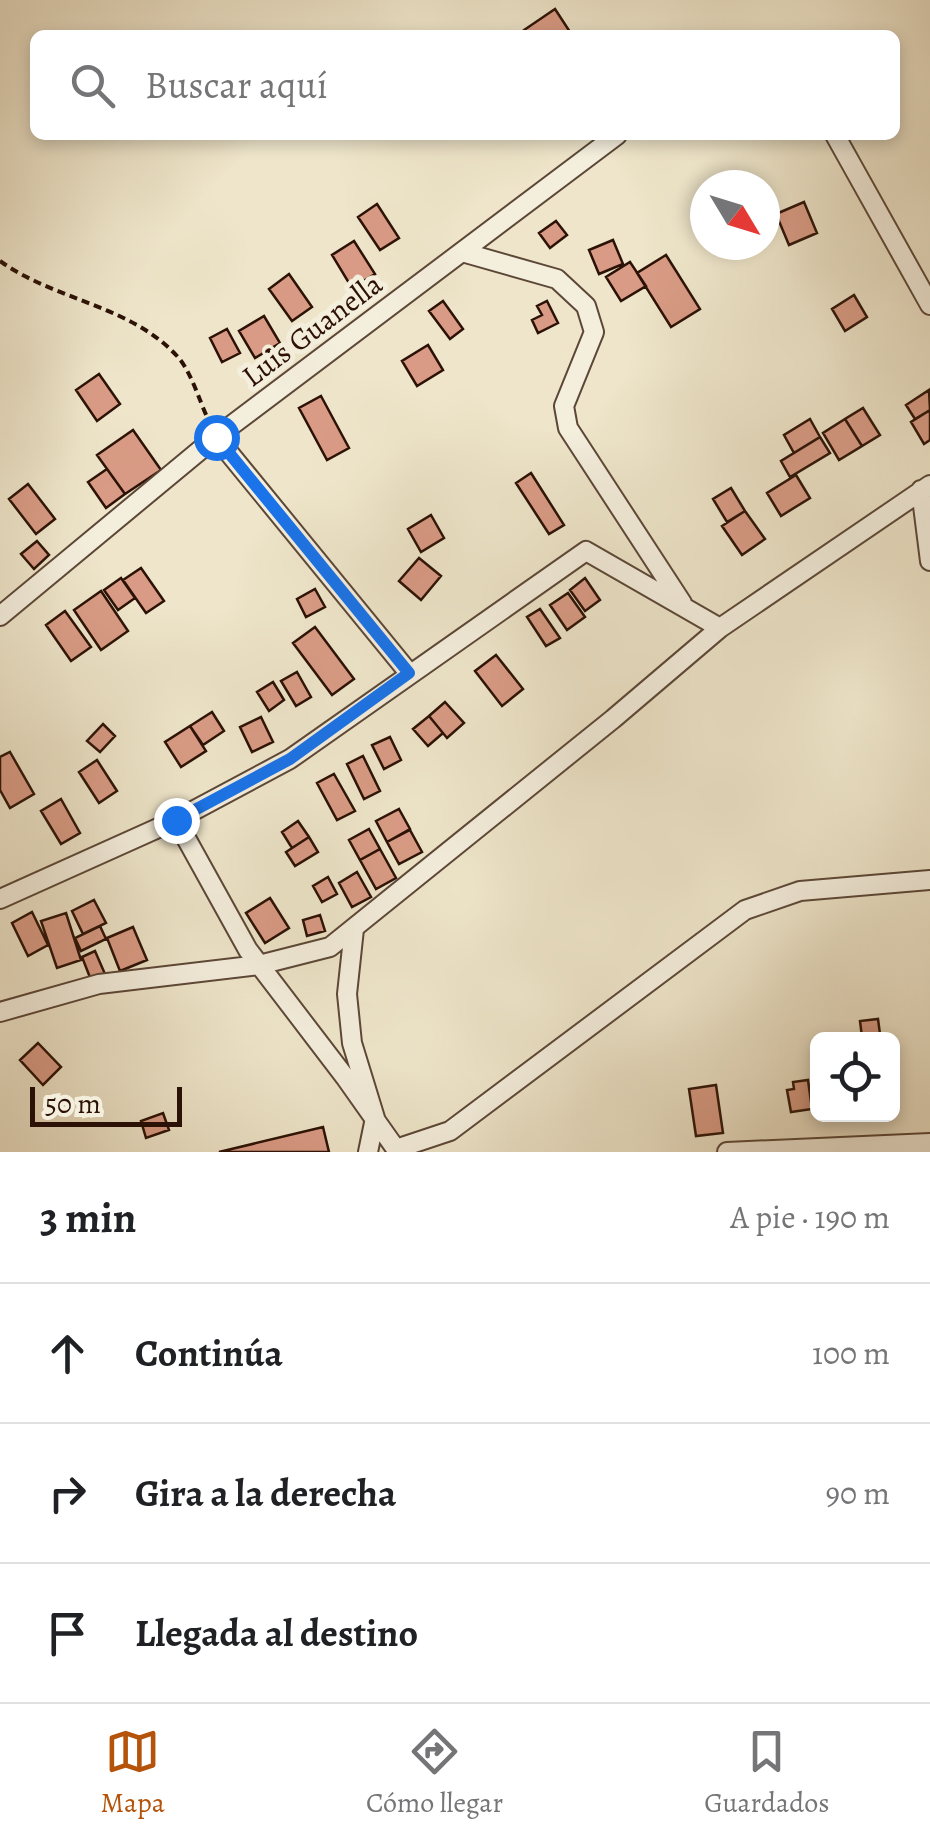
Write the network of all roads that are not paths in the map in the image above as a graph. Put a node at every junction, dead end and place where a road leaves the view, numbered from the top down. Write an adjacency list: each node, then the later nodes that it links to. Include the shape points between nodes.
1 (610, 140): 3 (street, Luis Guanella)
2 (838, 140): 4 (street)
3 (462, 252): 5 (street, Luis Guanella); 8 (street, via 557,279 586,306 594,332 564,406 568,428)
4 (930, 305)
5 (216, 437): 9 (street, Luis Guanella); 11 (street)
6 (926, 488): 7 (street); 10 (street)
7 (930, 561)
8 (685, 608): 10 (street); 11 (street, via 586,551)
9 (0, 616)
10 (720, 628): 15 (street)
11 (409, 673): 12 (street, via 290,759)
12 (176, 820): 14 (street); 16 (street)
13 (930, 880): 20 (street, via 800,891 745,910 450,1130)
14 (0, 899)
15 (354, 929): 16 (street, via 330,947); 18 (street, via 347,994 352,1044)
16 (259, 966): 17 (street, via 99,984); 18 (street)
17 (0, 1012)
18 (374, 1118): 20 (street); 21 (street)
19 (930, 1143): 22 (street)
20 (397, 1151)
21 (368, 1152)
22 (726, 1152)

